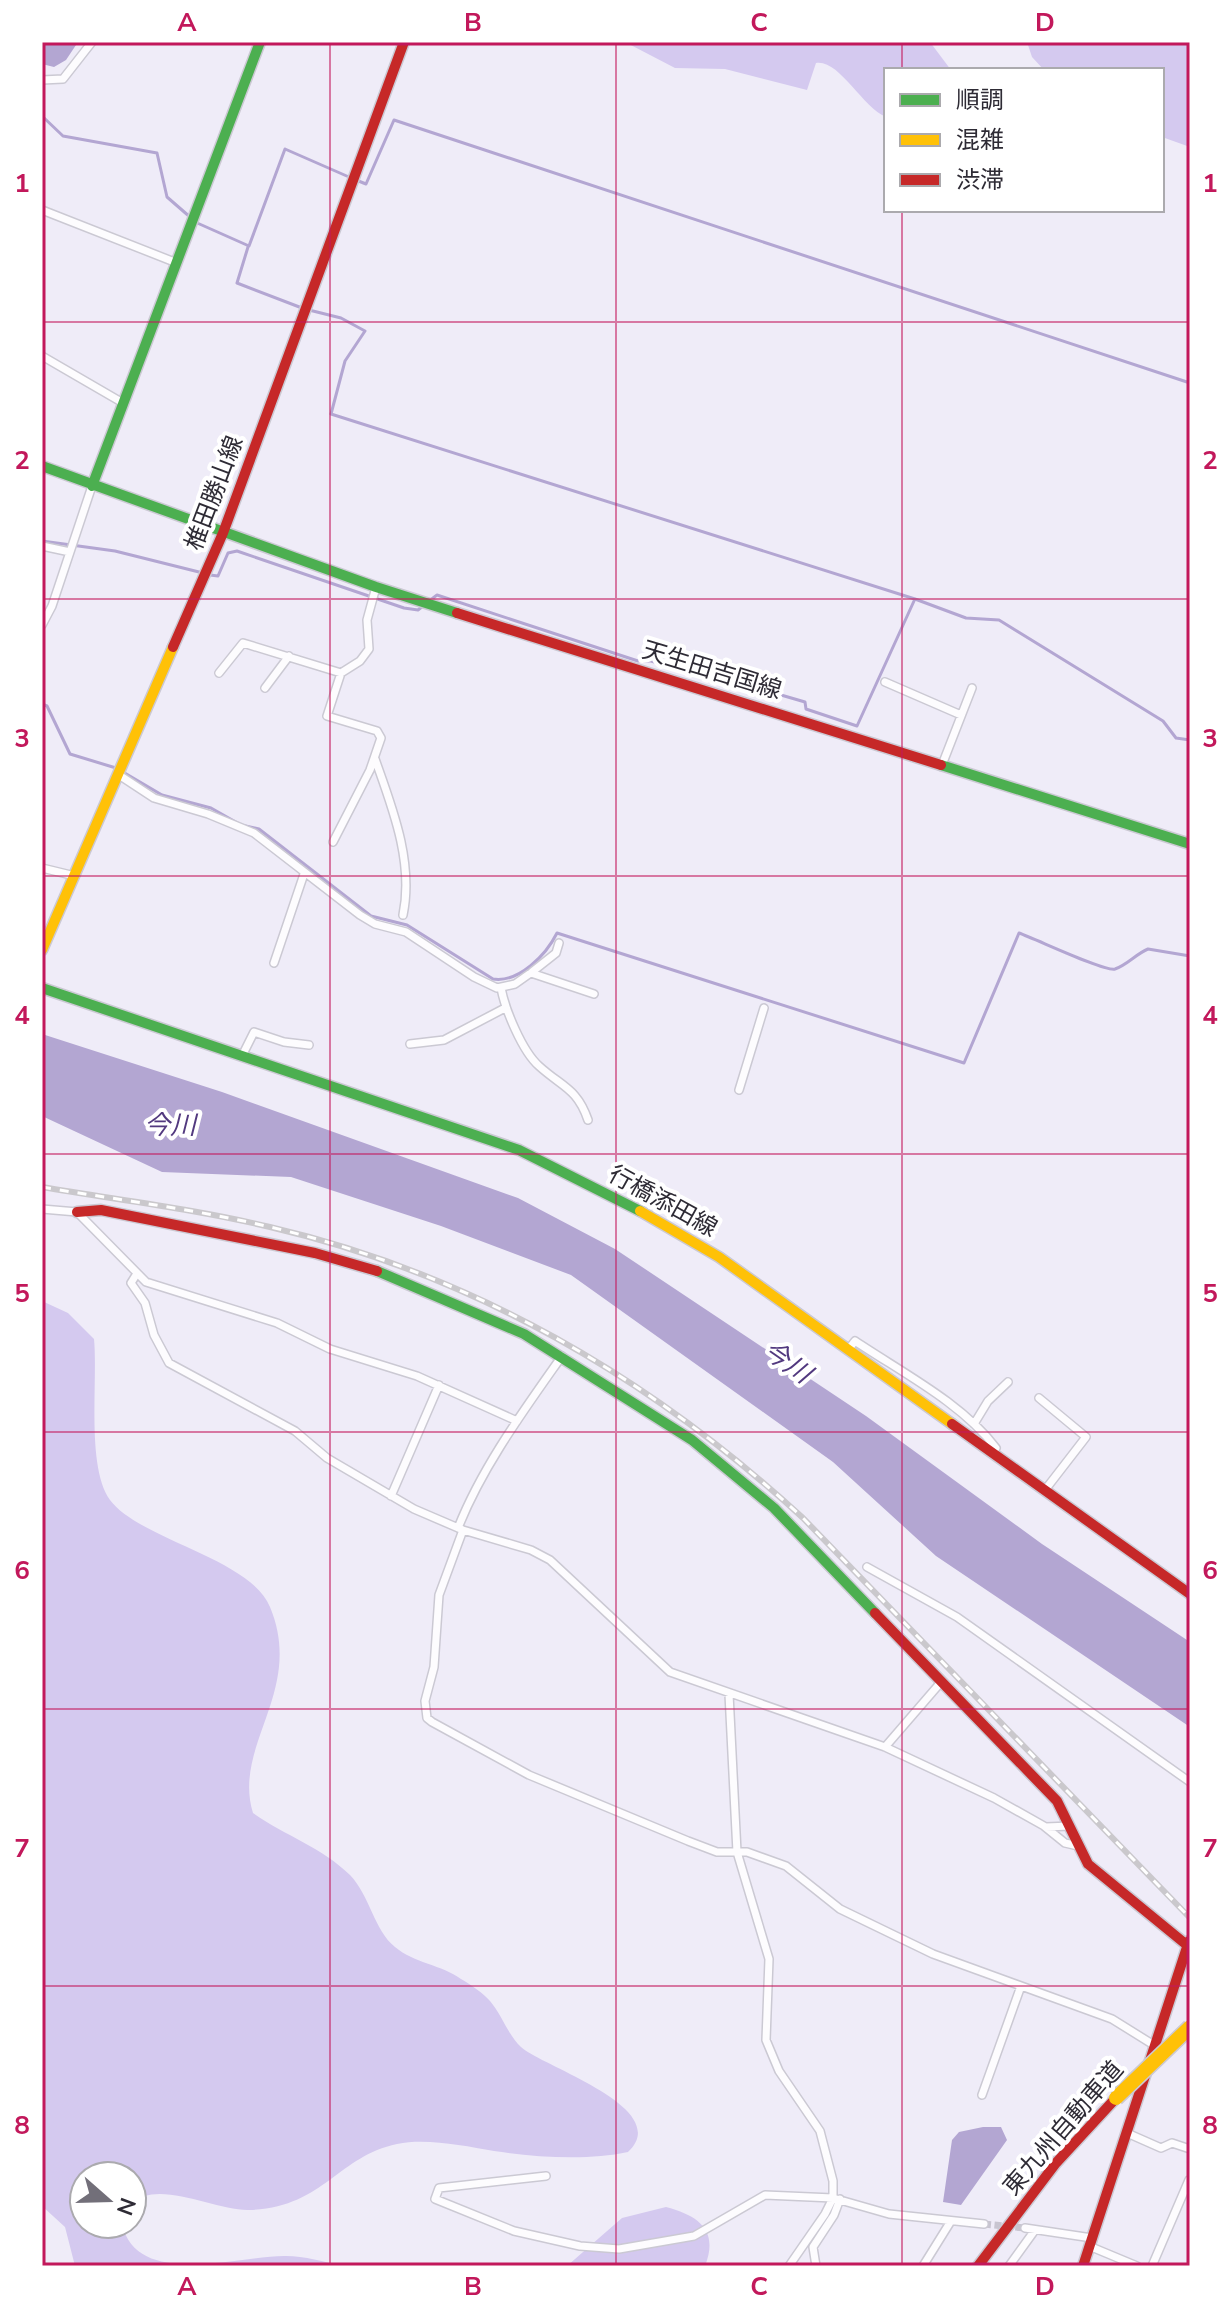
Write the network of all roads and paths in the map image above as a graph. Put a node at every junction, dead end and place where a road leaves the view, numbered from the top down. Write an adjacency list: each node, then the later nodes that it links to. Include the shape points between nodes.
1 (92, 42): 4 (street, via 63,79)
2 (260, 42): 6 (main road)
3 (404, 42): 11 (main road, 椎田勝山線)
4 (42, 80)
5 (42, 210): 6 (street)
6 (177, 263): 8 (main road)
7 (42, 356): 8 (street)
8 (123, 403): 10 (main road)
9 (42, 466): 10 (main road, 天生田吉国線)
10 (92, 486): 11 (main road, 天生田吉国線); 13 (street)
11 (223, 533): 14 (main road, 天生田吉国線); 25 (main road, 椎田勝山線)
12 (42, 546): 13 (street)
13 (70, 552): 15 (street)
14 (376, 587): 18 (street, via 367,620 369,649); 24 (main road, 天生田吉国線)
15 (42, 625)
16 (289, 656): 17 (street, via 243,643); 18 (street); 20 (street)
17 (219, 673)
18 (341, 673): 23 (street, via 327,716 377,731 381,738)
19 (885, 682): 22 (street)
20 (265, 688)
21 (972, 688): 22 (street)
22 (961, 715): 24 (street)
23 (375, 759): 26 (street); 31 (street, via 406,867)
24 (942, 765): 27 (main road, 天生田吉国線)
25 (119, 775): 29 (street, via 154,798 254,833); 30 (main road, 椎田勝山線)
26 (333, 842)
27 (1190, 844)
28 (42, 868): 30 (street)
29 (304, 874): 34 (street); 37 (street, via 367,920 406,932 474,977)
30 (75, 876): 33 (main road, 椎田勝山線)
31 (403, 915)
32 (559, 943): 35 (street, via 556,953)
33 (42, 950)
34 (274, 963)
35 (531, 973): 37 (street); 38 (street)
36 (42, 988): 43 (main road, 行橋添田線)
37 (501, 988): 39 (street)
38 (594, 994)
39 (505, 1008): 41 (street, via 444,1040); 45 (street, via 537,1065 581,1098)
40 (764, 1008): 44 (street)
41 (410, 1044)
42 (309, 1045): 43 (street, via 254,1032)
43 (242, 1056): 49 (main road, 行橋添田線, via 519,1150 719,1257)
44 (739, 1090)
45 (588, 1120)
46 (42, 1209): 47 (street)
47 (77, 1212): 48 (street); 50 (main road, via 101,1210 315,1253 389,1274)
48 (136, 1275): 52 (street); 58 (street, via 131,1283 145,1303 169,1363 295,1431 327,1458)
49 (848, 1350): 55 (street, via 855,1341); 56 (main road, 行橋添田線)
50 (562, 1356): 54 (street); 62 (main road, via 730,1470 774,1508)
51 (1008, 1382): 55 (street)
52 (439, 1385): 54 (street); 58 (street)
53 (1039, 1398): 57 (street, via 1086,1437)
54 (517, 1421): 59 (street, via 468,1504)
55 (974, 1424): 56 (street, via 996,1448)
56 (992, 1453): 57 (main road, 行橋添田線)
57 (1045, 1490): 61 (main road, 行橋添田線)
58 (391, 1496): 59 (street)
59 (461, 1529): 63 (street, via 550,1560 670,1672); 69 (street, via 439,1595 427,1718 529,1775 702,1847)
60 (867, 1567): 65 (street, via 957,1617)
61 (1190, 1594)
62 (942, 1681): 64 (street); 67 (main road, via 1057,1801)
63 (729, 1694): 64 (street); 69 (street)
64 (885, 1747): 66 (street)
65 (1190, 1782)
66 (1044, 1826): 67 (street); 68 (street, via 1065,1843)
67 (1070, 1826): 68 (main road)
68 (1078, 1846): 70 (main road, via 1088,1864)
69 (737, 1852): 71 (street, via 786,1866 840,1909 933,1954); 79 (street, via 769,1959 765,2020 771,2057 820,2131)
70 (1189, 1944): 73 (main road)
71 (1021, 1986): 73 (street, via 1112,2019); 74 (street)
72 (1190, 2027): 88 (main road, 東九州自動車道, bridge, via 1056,2163)
73 (1157, 2047): 75 (main road)
74 (982, 2095)
75 (1127, 2133): 76 (street, via 1161,2148 1172,2143); 84 (main road)
76 (1190, 2149)
77 (546, 2176): 79 (street, via 439,2188 435,2199 514,2231 619,2249 694,2236 765,2195)
78 (1189, 2180): 92 (street)
79 (837, 2198): 80 (street, via 889,2214); 85 (street); 86 (street, via 834,2215 813,2247)
80 (951, 2221): 81 (street); 87 (street)
81 (984, 2224)
82 (1025, 2228): 83 (street)
83 (1035, 2230): 84 (street); 89 (street)
84 (1091, 2242): 90 (main road); 91 (street)
85 (789, 2266)
86 (816, 2266)
87 (923, 2266)
88 (978, 2266)
89 (1009, 2266)
90 (1083, 2266)
91 (1137, 2266)
92 (1152, 2266)

